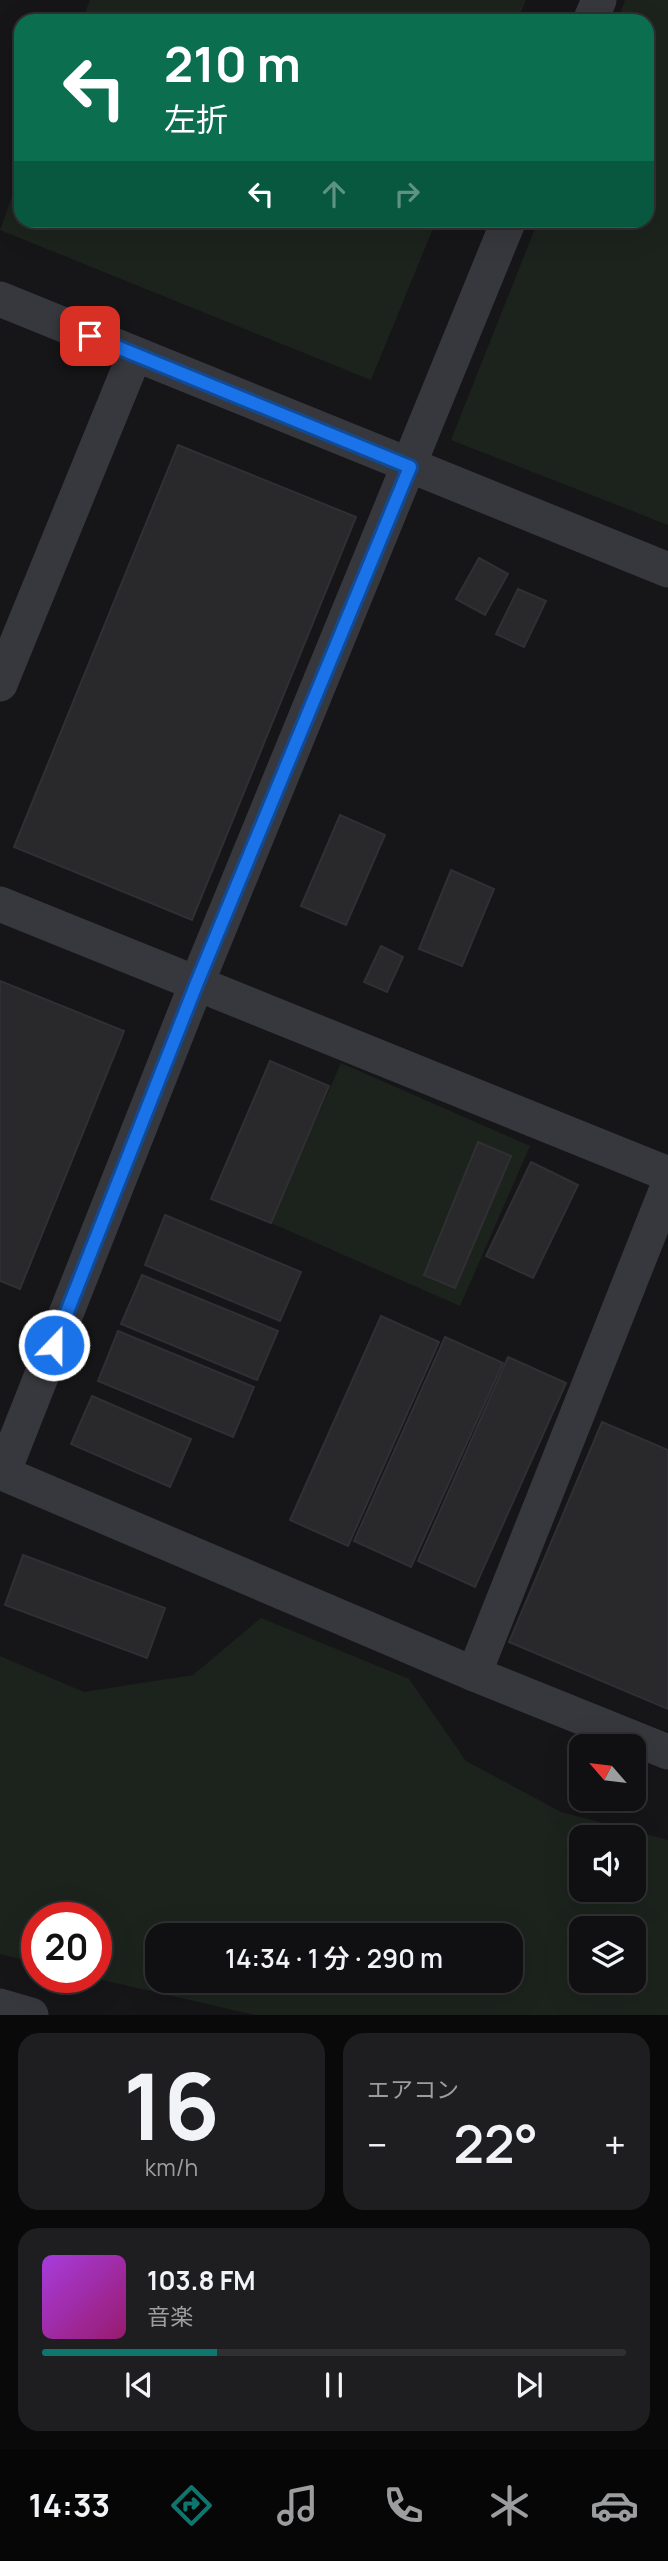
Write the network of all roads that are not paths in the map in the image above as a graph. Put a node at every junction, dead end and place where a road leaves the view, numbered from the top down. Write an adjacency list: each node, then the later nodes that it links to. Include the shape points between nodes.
1 (506, 228): 4 (street)
2 (0, 299): 3 (street)
3 (135, 354): 4 (street); 6 (street)
4 (410, 467): 5 (street); 8 (street)
5 (668, 570)
6 (0, 684)
7 (0, 904): 8 (street)
8 (196, 985): 9 (street); 11 (street)
9 (668, 1174)
10 (668, 1185): 12 (street)
11 (1, 1473): 12 (street)
12 (474, 1674): 13 (street)
13 (668, 1752)
14 (0, 2007): 15 (street)
15 (31, 2015)

